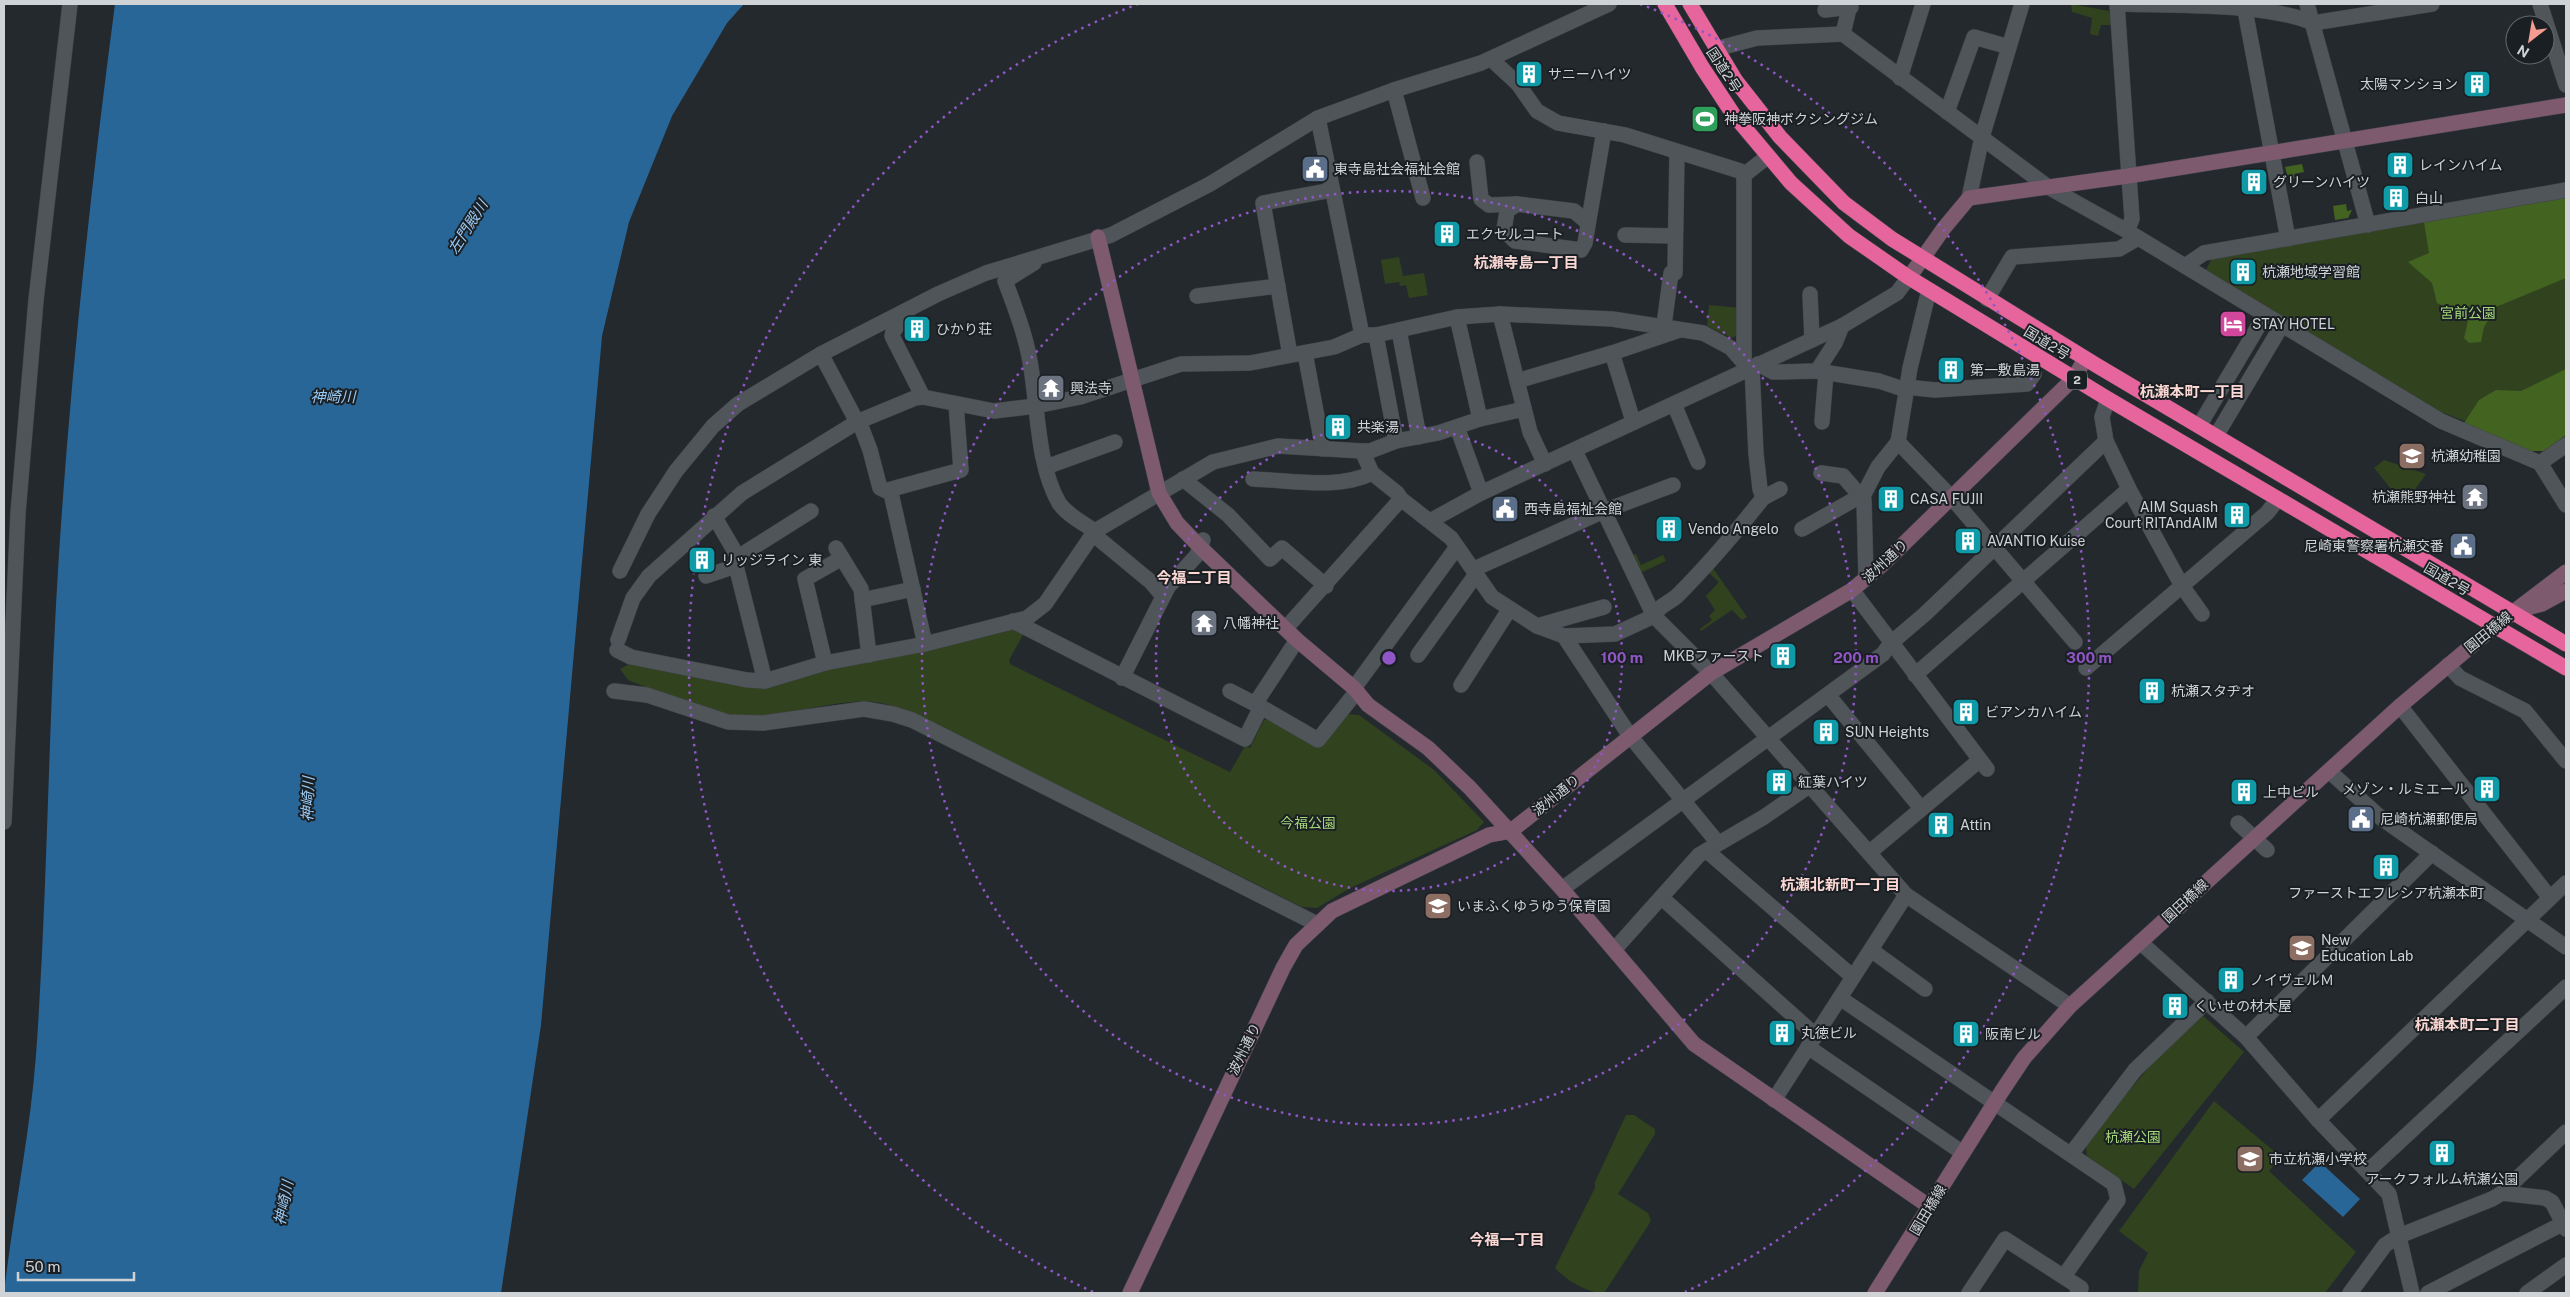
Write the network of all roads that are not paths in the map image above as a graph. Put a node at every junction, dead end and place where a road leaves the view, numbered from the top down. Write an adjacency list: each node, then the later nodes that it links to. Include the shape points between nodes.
1 (70, 4): 184 (street, via 36,300 18,513)
2 (1609, 4): 19 (street)
3 (1665, 4): 31 (highway, 国道2号 / 2, via 1723,99)
4 (1690, 4): 18 (highway, 国道2号 / 2)
5 (1923, 4): 20 (street)
6 (2022, 4): 17 (street)
7 (2117, 4): 34 (street)
8 (2123, 4): 14 (street)
9 (2307, 4): 15 (street)
10 (2432, 4): 15 (street)
11 (2540, 4): 21 (street)
12 (1851, 6): 13 (street); 16 (street)
13 (1825, 10)
14 (2245, 10): 15 (street, via 2299,17); 30 (street)
15 (2313, 23): 28 (street)
16 (1843, 34): 18 (street, via 1757,38); 20 (street)
17 (2009, 47): 24 (street, via 1974,37); 27 (street)
18 (1716, 49): 50 (highway, 国道2号 / 2, via 1756,109 1806,166)
19 (1491, 58): 22 (street); 26 (street, via 1518,84 1537,111 1558,123)
20 (1900, 78): 24 (street)
21 (2566, 85)
22 (1394, 90): 25 (street); 38 (street, via 1423,167)
23 (2566, 105): 28 (street)
24 (1947, 112): 27 (street)
25 (1318, 118): 36 (street); 46 (street, via 1210,184 1111,235)
26 (1604, 131): 29 (street); 41 (street)
27 (1982, 137): 35 (street); 39 (street)
28 (2345, 142): 30 (street); 42 (street)
29 (1677, 152): 33 (street); 45 (street)
30 (2271, 152): 34 (street); 47 (street)
31 (1767, 156): 33 (street); 50 (highway, 国道2号 / 2, via 1791,183 1849,236)
32 (1477, 162): 40 (street, via 1481,199 1489,205)
33 (1744, 175): 73 (street)
34 (2128, 176): 35 (street); 44 (street)
35 (2048, 187): 39 (street); 44 (street)
36 (1332, 190): 53 (street, via 1263,203); 67 (street)
37 (2566, 190): 42 (street)
38 (1423, 198)
39 (1969, 198): 50 (street)
40 (1517, 204): 41 (street, via 1574,211); 41 (street, via 1507,211 1504,230 1515,241 1581,250)
41 (1588, 223)
42 (2368, 225): 47 (street)
43 (1625, 234): 45 (street)
44 (2133, 235): 49 (street); 57 (street, via 2119,249 2012,258)
45 (1675, 236): 62 (street, via 1675,273 1671,273)
46 (1098, 237): 48 (street); 77 (street)
47 (2288, 238): 49 (street, via 2204,253)
48 (1044, 254): 51 (street); 52 (street)
49 (2185, 266): 60 (street)
50 (1915, 268): 54 (highway, 国道2号 / 2); 57 (highway, 国道2号 / 2); 64 (street, via 1898,293)
51 (986, 273): 52 (street); 58 (street)
52 (1006, 283): 84 (street, via 1027,346)
53 (1278, 286): 56 (street); 71 (street)
54 (1929, 290): 76 (highway, 国道2号 / 2); 79 (street)
55 (1810, 294): 68 (street)
56 (1197, 296)
57 (1987, 298): 72 (highway, 国道2号 / 2)
58 (908, 309): 70 (street); 80 (street, via 907,316 892,336)
59 (1500, 314): 61 (street); 62 (street, via 1612,319); 78 (street)
60 (2265, 315): 63 (street); 90 (street)
61 (1458, 317): 66 (street); 86 (street)
62 (1664, 325): 65 (street)
63 (2282, 325): 92 (street); 103 (street, via 2441,421)
64 (1842, 326): 68 (street); 74 (street)
65 (1682, 329): 69 (street); 73 (street, via 1703,333 1731,348)
66 (1399, 330): 67 (street); 93 (street)
67 (1369, 335): 71 (street, via 1334,347); 94 (street)
68 (1812, 340): 73 (street)
69 (1612, 353): 78 (street); 88 (street)
70 (821, 354): 87 (street); 132 (street, via 738,404 713,426 676,471 648,514)
71 (1298, 354): 77 (street, via 1250,362 1181,364); 99 (street)
72 (2085, 359): 76 (street, 波州通り); 90 (highway, 国道2号 / 2)
73 (1750, 366): 74 (street, via 1773,372); 83 (street); 117 (street, via 1756,454)
74 (1821, 372): 79 (street, via 1879,381); 89 (street)
75 (2034, 374): 79 (street, via 2027,384)
76 (2074, 378): 81 (highway, 国道2号 / 2); 118 (street, 波州通り)
77 (1133, 379): 84 (street, via 1080,398); 114 (street)
78 (1517, 381): 85 (street)
79 (1906, 389): 97 (street)
80 (924, 397): 82 (street); 87 (street)
81 (2108, 399): 95 (street, via 2102,417); 120 (highway, 国道2号 / 2)
82 (956, 404): 84 (street, via 994,411); 113 (street, via 961,470)
83 (1674, 404): 88 (street); 102 (street)
84 (1036, 406): 105 (street)
85 (1524, 409): 86 (street); 104 (street, via 1530,432)
86 (1480, 419): 91 (street)
87 (858, 421): 113 (street, via 880,488); 124 (street, via 742,493)
88 (1633, 422): 100 (street)
89 (1822, 422)
90 (2199, 426): 92 (highway, 国道2号 / 2)
91 (1457, 427): 93 (street); 115 (street)
92 (2216, 436): 147 (highway, 国道2号 / 2)
93 (1419, 437): 94 (street)
94 (1396, 441): 101 (street)
95 (2106, 441): 112 (street); 130 (street)
96 (1115, 442): 105 (street)
97 (1898, 442): 116 (street); 118 (street)
98 (2566, 445): 103 (street)
99 (1322, 449): 101 (street); 108 (street, via 1278,446 1249,452 1213,462)
100 (1575, 450): 104 (street); 122 (street)
101 (1362, 451): 106 (street)
102 (1698, 462)
103 (2540, 463): 121 (street)
104 (1545, 464): 115 (street)
105 (1046, 467): 127 (street, via 1050,484 1065,510)
106 (1372, 473): 109 (street, via 1364,478 1330,482); 119 (street)
107 (1820, 473): 116 (street, via 1843,476)
108 (1182, 479): 114 (street); 138 (street, via 1228,515 1270,559 1282,548)
109 (1253, 479)
110 (1673, 485): 122 (street)
111 (1780, 489): 117 (street)
112 (2129, 489): 137 (street); 139 (street)
113 (888, 490): 140 (street)
114 (1159, 493): 127 (street); 128 (street, via 1177,523)
115 (1480, 493): 125 (street)
116 (1862, 496): 126 (street); 136 (street)
117 (1763, 498): 149 (street, via 1705,567 1675,598 1656,610)
118 (1952, 498): 130 (street); 136 (street, 波州通り)
119 (1401, 499): 125 (street); 138 (street)
120 (2278, 499): 139 (street, via 2267,513); 152 (highway, 国道2号 / 2)
121 (2566, 505)
122 (1604, 511): 133 (street); 149 (street)
123 (811, 512): 131 (street)
124 (714, 516): 131 (street); 169 (street, via 649,576 633,598 618,645 631,657)
125 (1430, 521): 129 (street)
126 (1802, 529)
127 (1094, 532): 143 (street); 150 (street, via 1045,604 1027,618)
128 (1201, 543): 143 (street, via 1197,554); 153 (street)
129 (1457, 547): 133 (street); 171 (street)
130 (1995, 548): 137 (street); 157 (street)
131 (737, 562): 135 (street); 169 (street)
132 (620, 571)
133 (1475, 571): 146 (street, via 1492,597); 161 (street)
134 (2566, 572): 147 (street, 園田橋線)
135 (706, 576)
136 (1866, 579): 141 (street, 波州通り)
137 (2024, 582): 156 (street); 167 (street)
138 (1326, 586): 153 (street)
139 (2182, 586): 148 (street); 164 (street)
140 (913, 589): 144 (street); 158 (street)
141 (1852, 590): 157 (street); 166 (street, 波州通り)
142 (2566, 591): 147 (street, via 2542,604)
143 (1163, 596): 168 (street)
144 (862, 600): 160 (street); 162 (street, via 861,589 839,553 805,579)
145 (1604, 607): 151 (street)
146 (1509, 610): 151 (street); 170 (street)
147 (2513, 611): 152 (street, 園田橋線); 159 (highway, 国道2号 / 2)
148 (2202, 614)
149 (1654, 616): 154 (street, via 1615,634); 166 (street)
150 (1012, 622): 158 (street); 168 (street)
151 (1537, 626): 154 (street)
152 (2495, 626): 163 (street, 園田橋線); 165 (highway, 国道2号 / 2)
153 (1286, 628): 155 (street)
154 (1564, 636): 177 (street)
155 (1298, 640): 171 (street); 175 (street)
156 (2076, 642)
157 (1890, 643): 167 (street); 174 (street, via 1884,654)
158 (925, 644): 160 (street)
159 (2566, 644)
160 (869, 655): 162 (street)
161 (1418, 655)
162 (825, 664): 169 (street)
163 (2448, 665): 176 (street, 園田橋線); 179 (street, via 2460,678 2525,711)
164 (2086, 668)
165 (2566, 668)
166 (1711, 673): 177 (street, 波州通り); 178 (street)
167 (1915, 675): 183 (street, via 1981,766)
168 (1122, 678): 175 (street, via 1245,739)
169 (765, 681)
170 (1461, 685)
171 (1355, 689): 175 (street, via 1318,740); 186 (street, via 1368,705 1428,748)
172 (614, 690): 198 (street, via 647,695 728,722 763,723 864,709 893,714 921,724)
173 (1230, 691): 175 (street)
174 (1828, 695): 178 (street); 183 (street)
175 (1258, 706)
176 (2400, 706): 180 (street, 園田橋線); 196 (street)
177 (1630, 736): 182 (street); 186 (street, 波州通り)
178 (1767, 738): 181 (street); 182 (street)
179 (2566, 761)
180 (2329, 771): 187 (street, 園田橋線); 191 (street, via 2381,818)
181 (1809, 786): 188 (street); 190 (street)
182 (1681, 802): 188 (street); 193 (street)
183 (1920, 807): 190 (street)
184 (4, 822)
185 (2238, 823): 187 (street)
186 (1511, 831): 193 (street); 198 (street, 波州通り, via 1489,835 1332,911)
187 (2254, 837): 189 (street); 199 (street, 園田橋線)
188 (1712, 847): 195 (street, via 1699,855); 203 (street)
189 (2267, 850)
190 (1870, 852): 194 (street)
191 (2432, 853): 197 (street); 209 (street)
192 (2566, 883): 196 (street)
193 (1562, 889): 201 (street)
194 (1906, 894): 202 (street); 208 (street)
195 (1662, 898): 201 (street); 210 (street)
196 (2550, 898): 197 (street)
197 (2528, 920): 200 (street); 213 (street)
198 (1317, 924): 225 (street, 波州通り, via 1296,945 1283,968)
199 (2140, 942): 207 (street); 208 (street, 園田橋線)
200 (2564, 943)
201 (1614, 950): 211 (street, via 1694,1044)
202 (1871, 950): 203 (street); 205 (street)
203 (1853, 977): 206 (street)
204 (2566, 987): 217 (street)
205 (1925, 989)
206 (1840, 998): 210 (street); 212 (street)
207 (2207, 1001): 209 (street); 216 (street, via 2135,1070)
208 (2070, 1006): 212 (street, 園田橋線, via 2024,1058)
209 (2246, 1036): 213 (street)
210 (1812, 1041): 211 (street); 215 (street)
211 (1774, 1100): 219 (street)
212 (1995, 1102): 215 (street, 園田橋線); 216 (street)
213 (2318, 1120): 217 (street)
214 (2566, 1132): 218 (street)
215 (1962, 1153): 219 (street, 園田橋線)
216 (2072, 1154): 223 (street, via 2114,1184 2118,1200)
217 (2368, 1171): 221 (street, via 2389,1194)
218 (2502, 1193): 220 (street, via 2545,1198 2552,1202); 221 (street)
219 (1930, 1207): 224 (street, 園田橋線)
220 (2564, 1227): 230 (street)
221 (2399, 1236): 228 (street, via 2385,1245); 229 (street)
222 (2566, 1265): 231 (street)
223 (2064, 1276): 226 (street, via 2005,1239); 227 (street, via 2081,1288)
224 (1879, 1292)
225 (1130, 1293)
226 (1969, 1293)
227 (2077, 1293)
228 (2350, 1293)
229 (2412, 1293)
230 (2428, 1293)
231 (2527, 1293)

